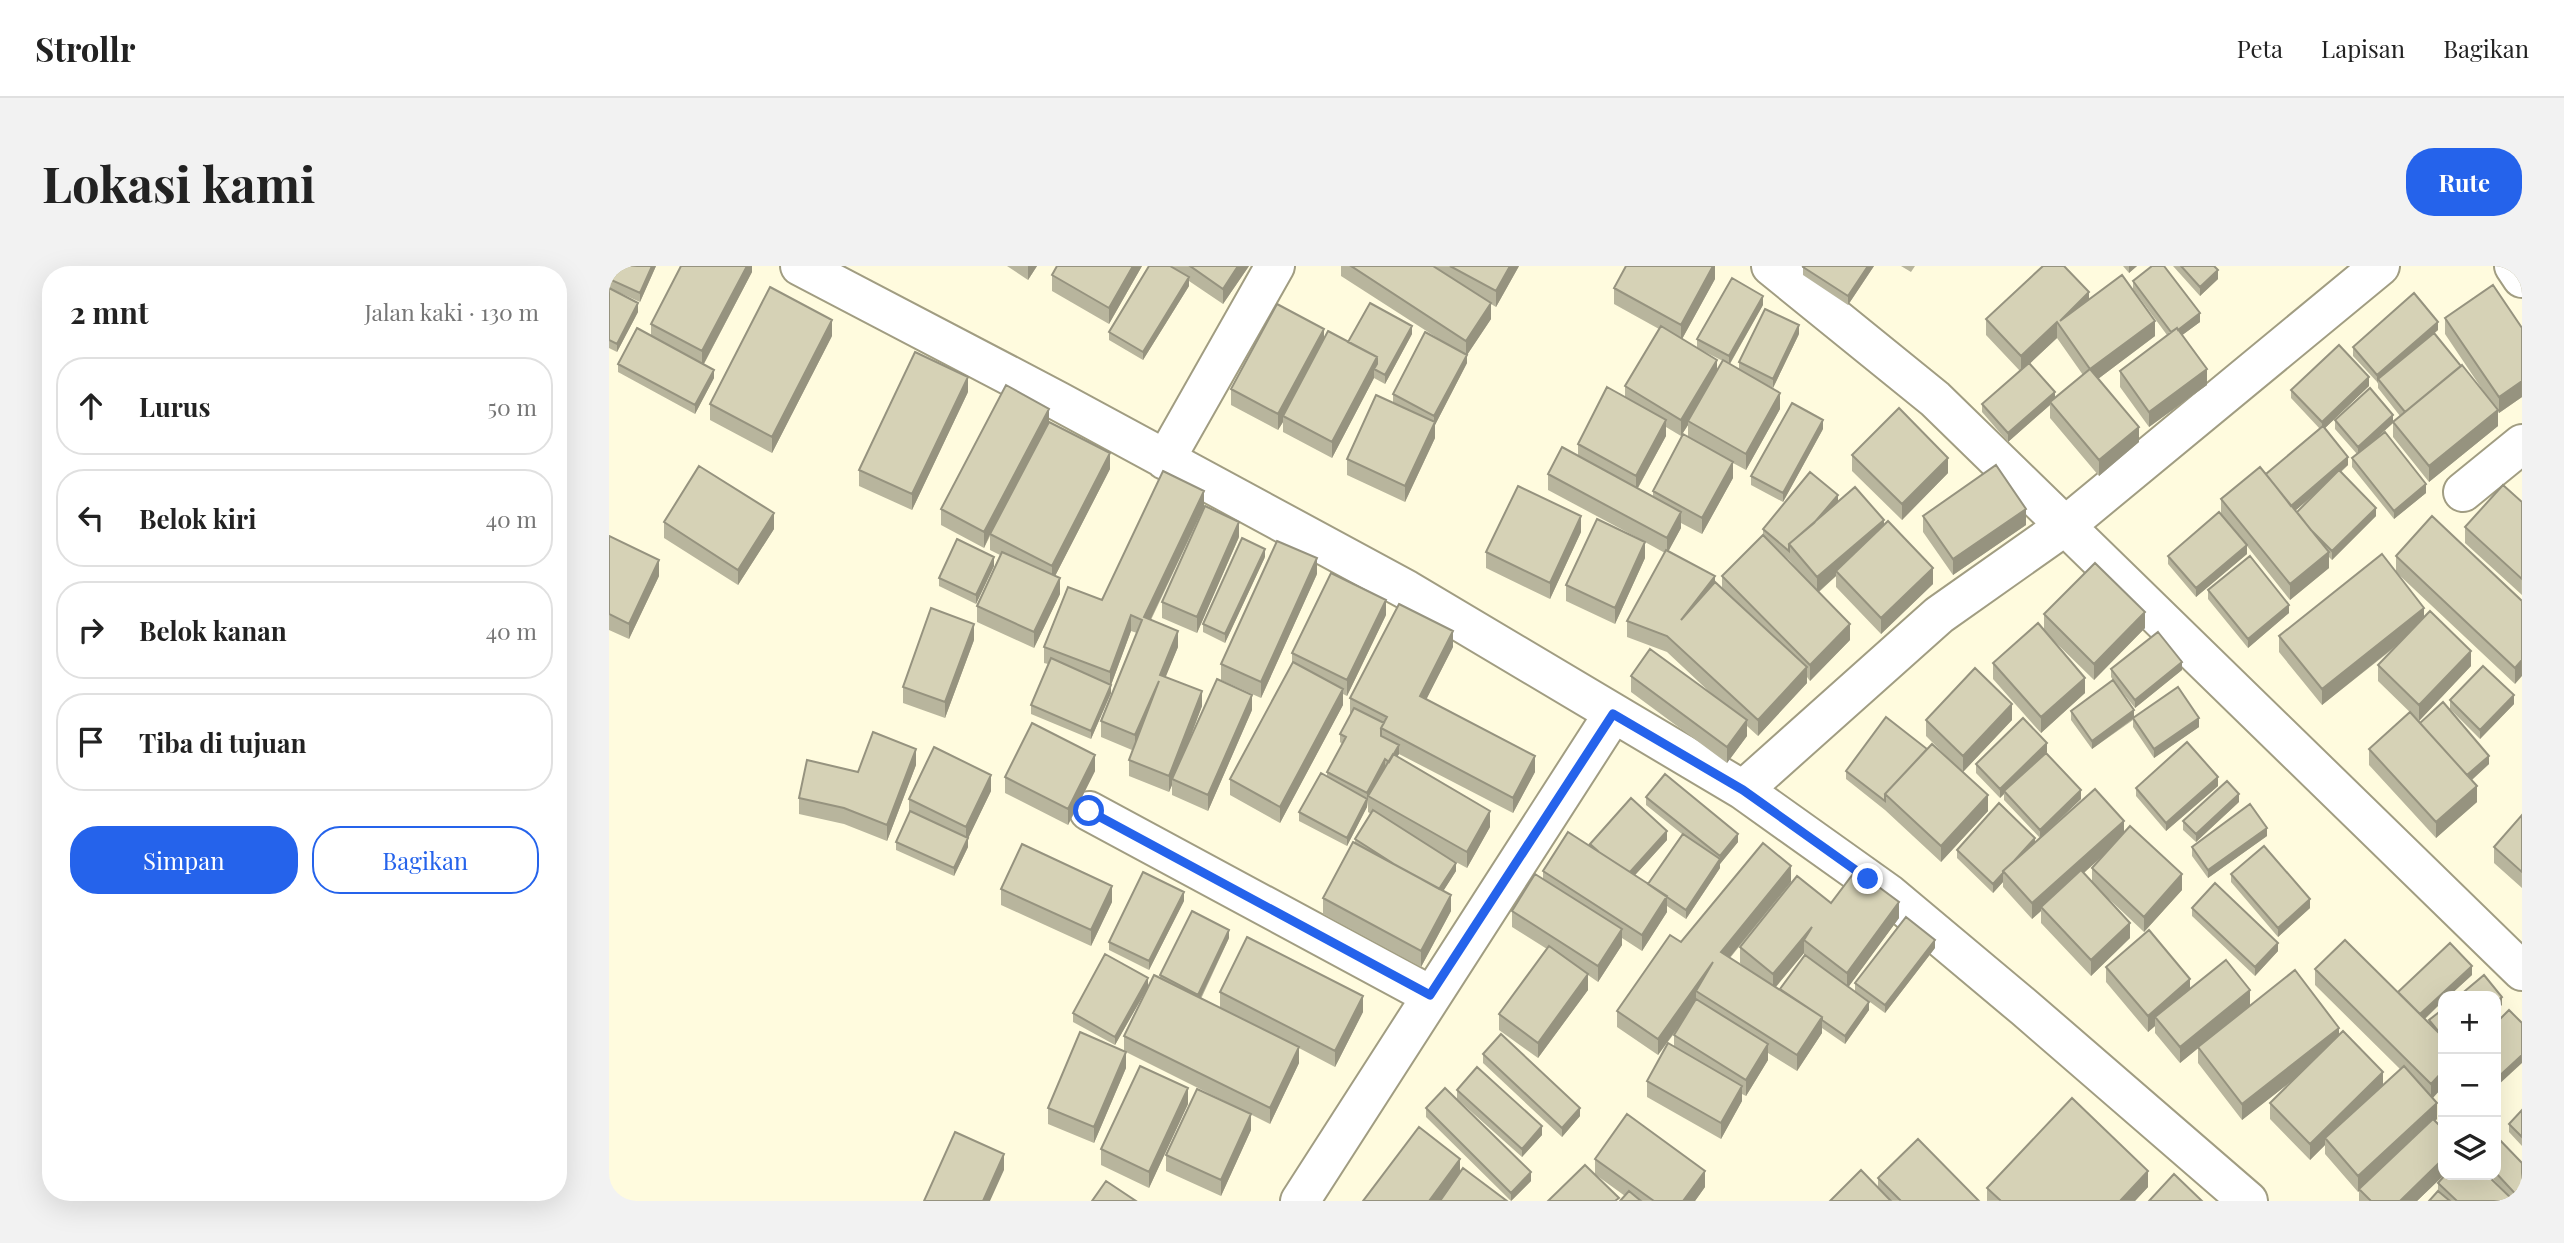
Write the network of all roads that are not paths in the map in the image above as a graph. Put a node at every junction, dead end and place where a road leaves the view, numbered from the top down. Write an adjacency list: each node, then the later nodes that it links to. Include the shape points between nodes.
1 (800, 266): 8 (street)
2 (1275, 266): 8 (street)
3 (1772, 266): 10 (street, via 1935,400)
4 (2380, 266): 10 (street)
5 (2514, 266): 6 (street)
6 (2522, 278)
7 (2522, 444): 9 (street)
8 (1165, 460): 11 (street, via 1407,590)
9 (2463, 492)
10 (2065, 526): 12 (street, via 1939,615); 14 (street)
11 (1613, 714): 12 (street); 15 (street)
12 (1743, 790): 17 (street, via 1889,894)
13 (1089, 811): 15 (street)
14 (2522, 971)
15 (1430, 995): 16 (street)
16 (1300, 1201)
17 (2248, 1201)

